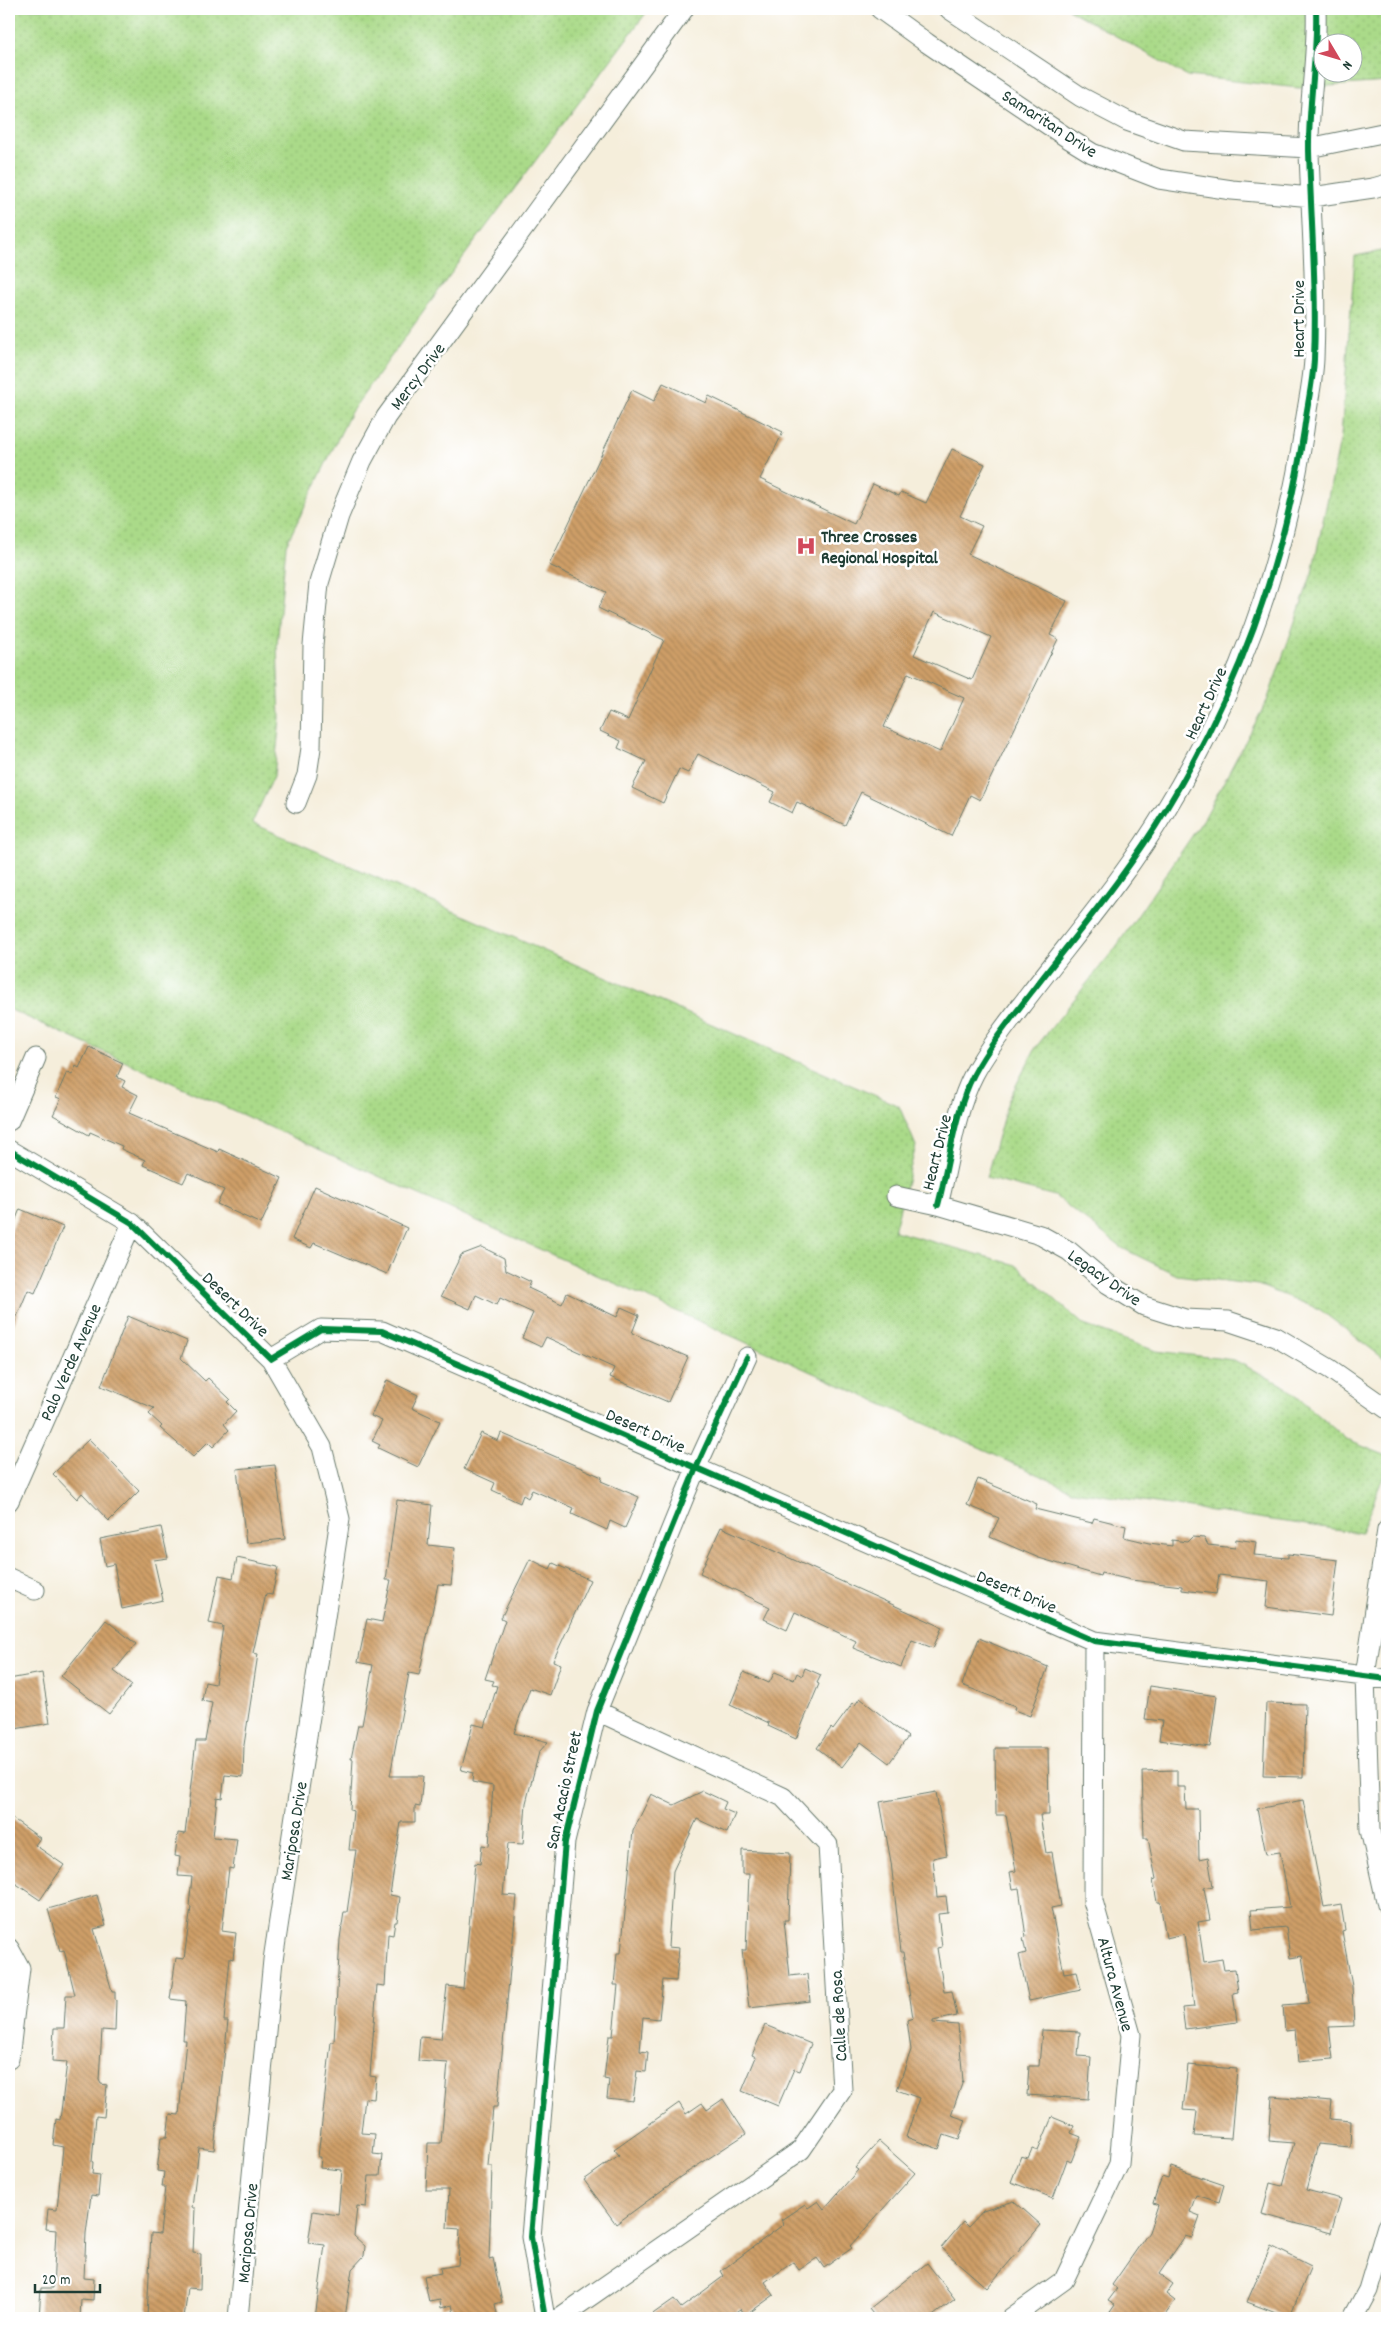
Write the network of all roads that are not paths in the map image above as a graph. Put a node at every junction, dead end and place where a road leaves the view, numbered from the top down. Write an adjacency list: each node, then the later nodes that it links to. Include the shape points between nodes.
1 (684, 9): 9 (street, Mercy Drive, via 386,417 362,461 339,516 319,583 313,645 312,748 307,776)
2 (880, 9): 8 (street, Samaritan Drive, via 1066,137 1107,160 1159,179)
3 (949, 9): 6 (street, via 1081,97 1127,120 1184,141)
4 (1316, 9): 6 (street, Heart Drive)
5 (1387, 132): 6 (street)
6 (1309, 148): 8 (street, Heart Drive)
7 (1387, 184): 8 (street, Samaritan Drive)
8 (1312, 197): 14 (street, Heart Drive, via 1314,361 1281,545 1248,646 1213,726 1164,812 1120,876 1012,1017 974,1075 956,1129)
9 (296, 803)
10 (36, 1058): 11 (street)
11 (9, 1122)
12 (9, 1150): 15 (street, Desert Drive)
13 (896, 1196): 14 (street, Legacy Drive)
14 (938, 1205): 18 (street, Legacy Drive, via 1040,1235 1069,1251 1108,1284 1144,1306 1185,1319 1228,1321 1276,1337 1330,1369)
15 (132, 1223): 17 (street, Desert Drive); 20 (street, Palo Verde Avenue)
16 (747, 1357): 19 (street, San Acacio Street)
17 (271, 1359): 19 (street, Desert Drive, via 321,1329 382,1331); 32 (street, Mariposa Drive, via 322,1447 340,1519 273,1960)
18 (1387, 1410)
19 (696, 1468): 24 (street, Desert Drive); 27 (street, San Acacio Street)
20 (9, 1502)
21 (1387, 1530): 25 (street)
22 (9, 1578): 23 (street)
23 (35, 1590)
24 (1094, 1640): 25 (street, Desert Drive); 35 (street, Altura Avenue, via 1093,1901 1131,2035 1119,2164 1064,2280)
25 (1365, 1676): 26 (street, Desert Drive); 28 (street, via 1370,1830)
26 (1387, 1679)
27 (597, 1711): 33 (street, San Acacio Street, via 565,1842 531,2237); 34 (street, Calle de Rosa, via 783,1797 828,1845 842,2090 801,2150)
28 (1387, 1905)
29 (9, 1948): 30 (street, via 20,1968)
30 (9, 2059)
31 (1387, 2226): 36 (street, via 1368,2290)
32 (238, 2318)
33 (545, 2318)
34 (559, 2318)
35 (1011, 2318)
36 (1353, 2318)

